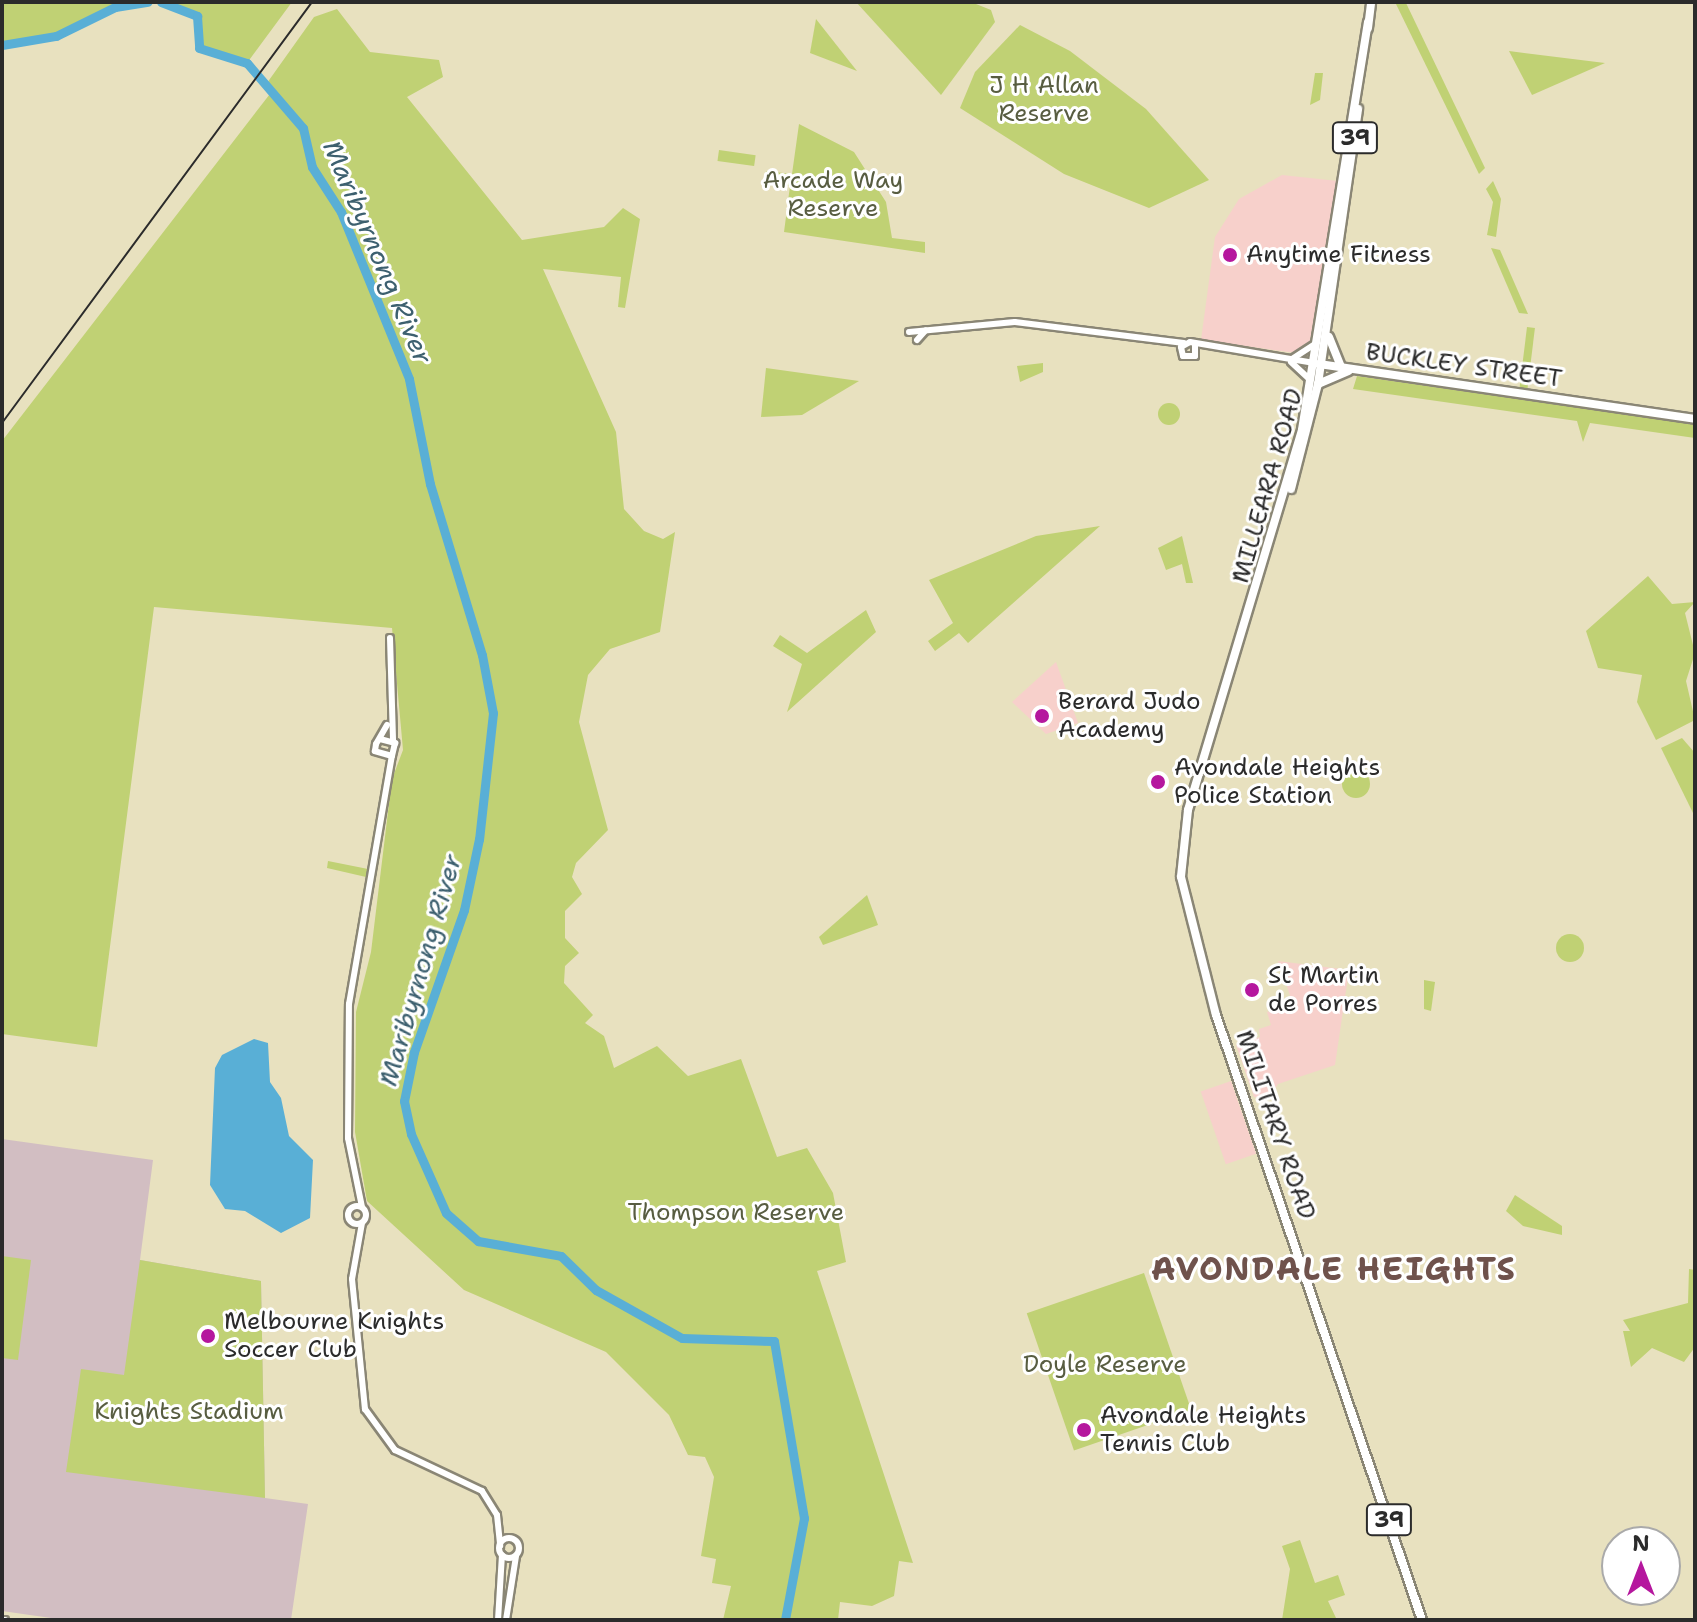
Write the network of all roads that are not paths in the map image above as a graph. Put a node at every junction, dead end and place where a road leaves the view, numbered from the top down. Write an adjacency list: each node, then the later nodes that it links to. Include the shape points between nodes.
1 (1371, 2): 2 (main road, MILLEARA ROAD / 39)
2 (1368, 22): 3 (main road, MILLEARA ROAD / 39); 7 (main road, MILLEARA ROAD / 39)
3 (1329, 316): 15 (main road, MILLEARA ROAD / 39); 16 (main road, via 1333,358)
4 (929, 327): 5 (street); 6 (street); 8 (street, via 1027,322)
5 (909, 332)
6 (917, 340)
7 (1317, 340): 14 (street); 15 (main road, MILLEARA ROAD / 39)
8 (1159, 341): 9 (street); 12 (street)
9 (1184, 343): 10 (street, BUCKLEY STREET); 12 (street)
10 (1195, 345): 11 (street, BUCKLEY STREET); 13 (street)
11 (1226, 351): 13 (street, BUCKLEY STREET); 14 (street, BUCKLEY STREET)
12 (1181, 355): 13 (street, BUCKLEY STREET)
13 (1195, 356)
14 (1288, 360): 15 (street, BUCKLEY STREET); 18 (street)
15 (1318, 364): 16 (main road, BUCKLEY STREET); 18 (main road, MILLEARA ROAD / 39)
16 (1342, 368): 17 (main road, BUCKLEY STREET)
17 (1353, 370): 18 (main road); 19 (main road, BUCKLEY STREET)
18 (1315, 384): 27 (main road, MILLEARA ROAD / 39, via 1188,810)
19 (1695, 419)
20 (390, 638): 21 (street)
21 (388, 718): 22 (street); 23 (street)
22 (380, 739): 23 (street); 24 (street)
23 (393, 740): 25 (street)
24 (379, 756): 25 (street); 26 (street)
25 (392, 756): 26 (street)
26 (384, 787): 28 (street, via 349,1004 348,1138)
27 (1186, 914): 41 (main road, MILITARY ROAD / 39)
28 (357, 1192): 29 (street); 30 (street)
29 (362, 1207): 30 (street); 32 (street)
30 (349, 1209): 31 (street)
31 (350, 1221): 32 (street); 33 (street)
32 (362, 1223): 33 (street)
33 (355, 1243): 34 (street, via 358,1384 386,1441 399,1452 473,1483)
34 (500, 1523): 35 (street); 36 (street)
35 (514, 1539): 36 (street); 38 (street)
36 (500, 1546): 37 (street)
37 (502, 1555): 38 (street); 39 (street)
38 (516, 1556): 40 (street)
39 (498, 1620)
40 (506, 1620)
41 (1422, 1620)

